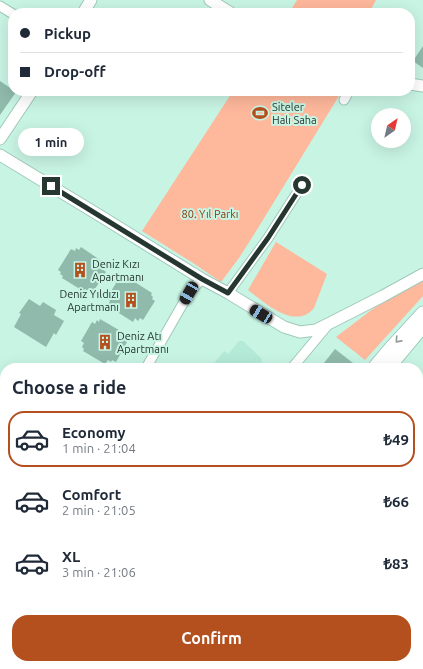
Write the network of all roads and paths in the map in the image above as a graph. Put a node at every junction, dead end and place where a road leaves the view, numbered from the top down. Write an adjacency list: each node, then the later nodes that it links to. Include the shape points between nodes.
1 (210, 0): 2 (street)
2 (223, 8)
3 (29, 96): 6 (street)
4 (346, 96): 5 (street)
5 (344, 100)
6 (0, 140)
7 (0, 155): 10 (street)
8 (302, 185): 11 (street)
9 (423, 274): 13 (street)
10 (202, 279): 11 (street); 15 (street, via 189,293)
11 (228, 293): 13 (street, via 284,327 300,332 316,330)
12 (423, 313): 17 (main road, one-way to 17)
13 (328, 324): 16 (street)
14 (423, 326): 18 (main road)
15 (149, 363)
16 (296, 363)
17 (378, 363)
18 (394, 363)

